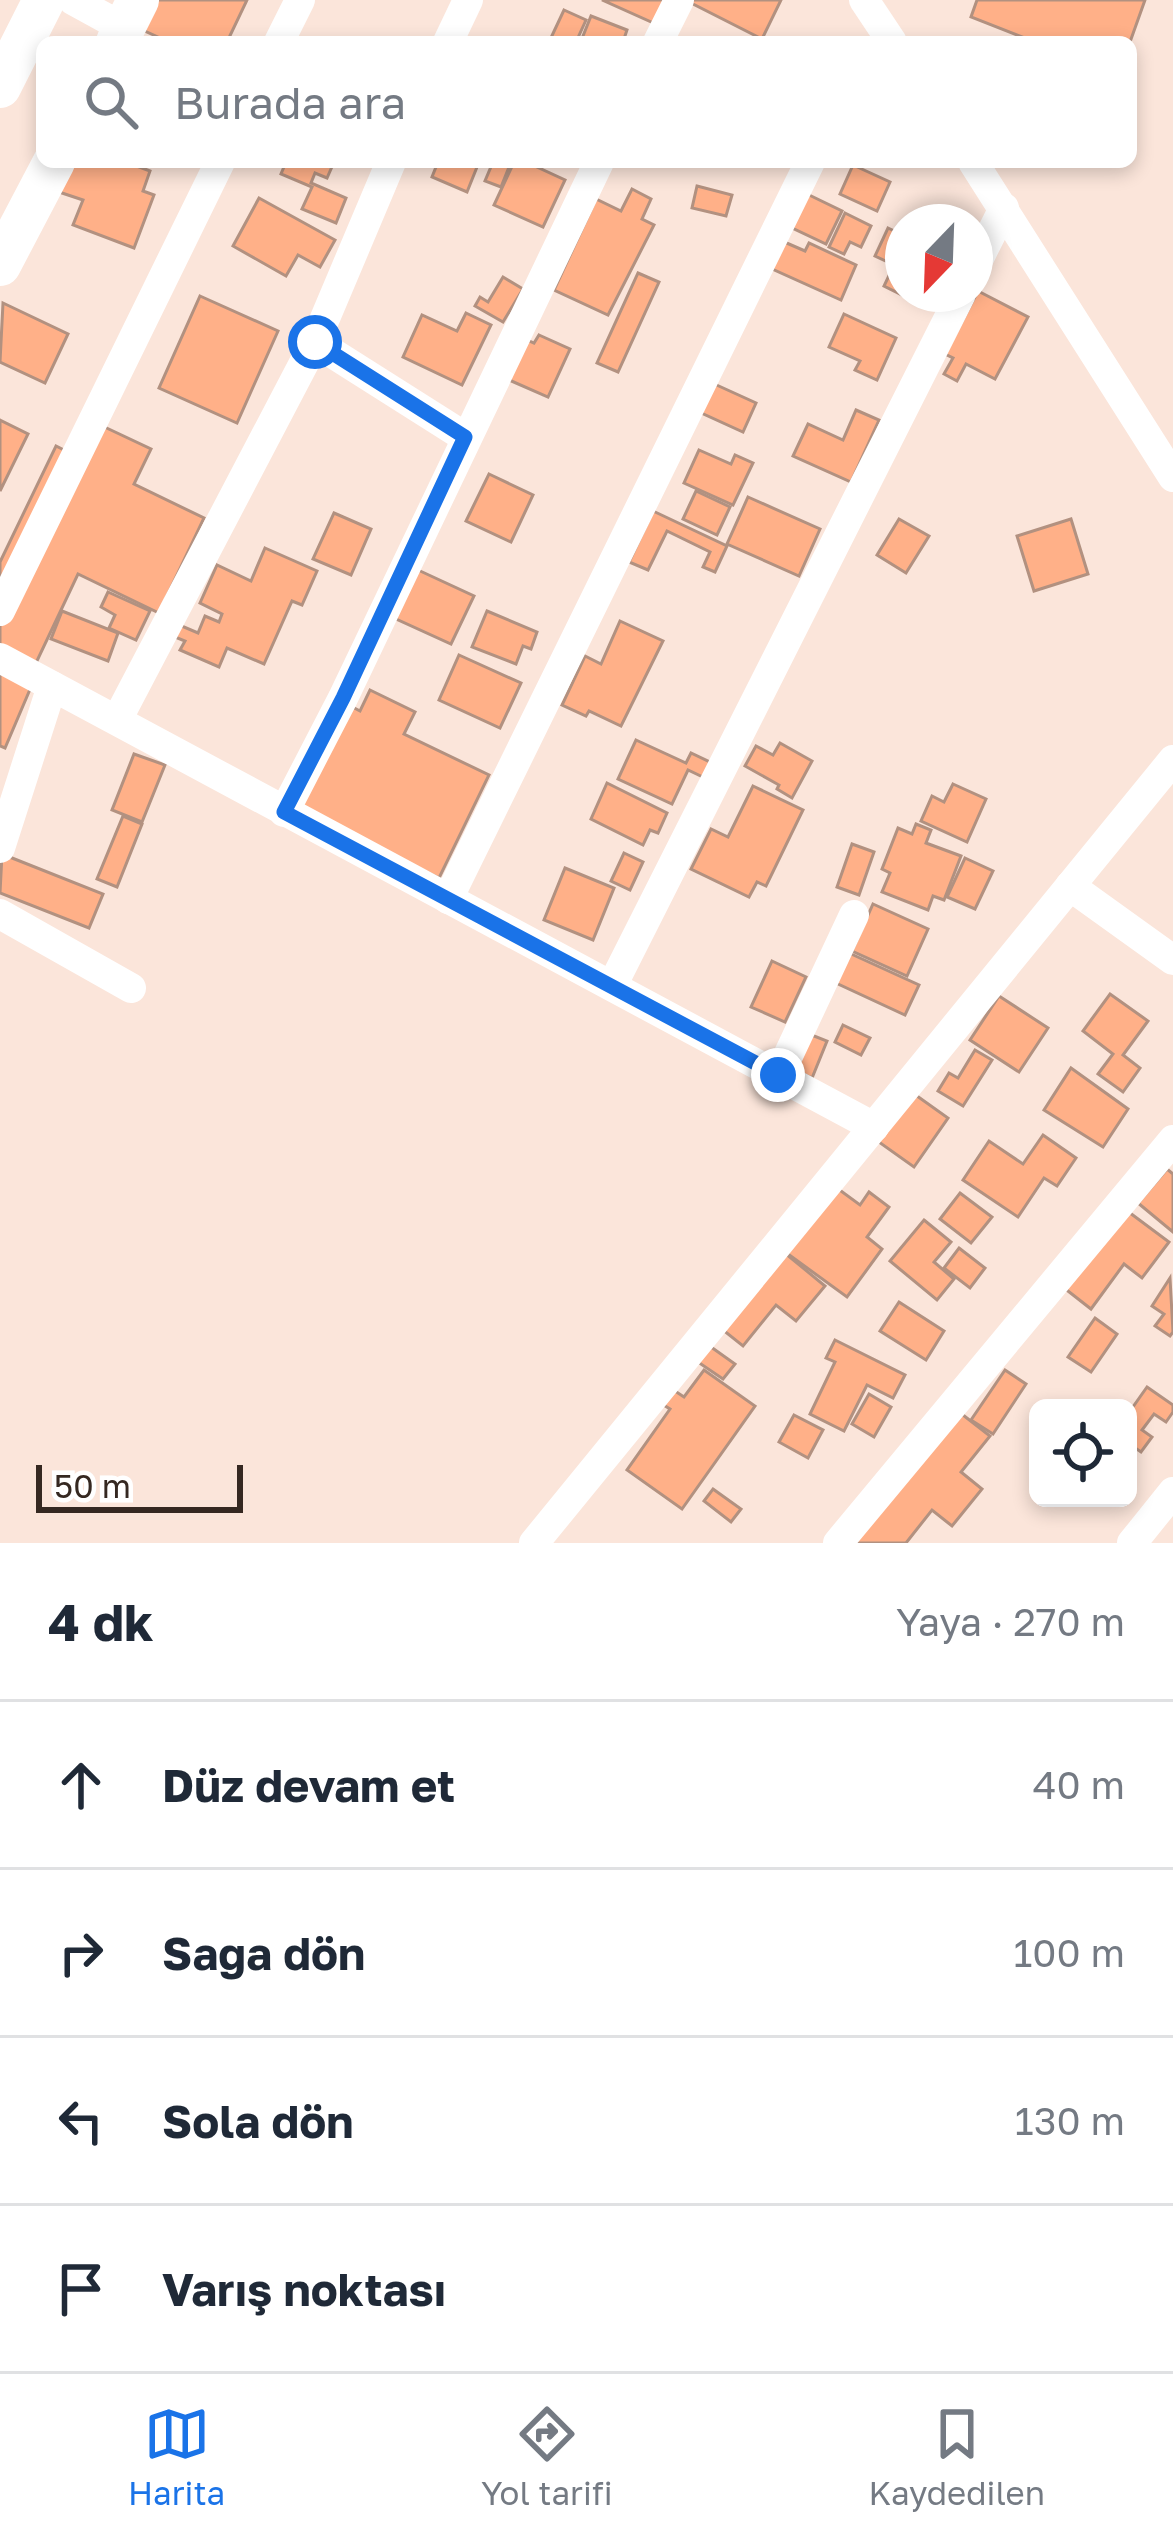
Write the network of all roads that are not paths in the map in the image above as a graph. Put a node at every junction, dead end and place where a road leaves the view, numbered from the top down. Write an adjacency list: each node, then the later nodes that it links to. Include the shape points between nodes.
1 (44, 0): 10 (main road)
2 (73, 0): 6 (street)
3 (300, 0): 7 (street)
4 (468, 0): 8 (street)
5 (679, 0): 9 (street)
6 (126, 23)
7 (282, 36)
8 (451, 36)
9 (661, 36)
10 (15, 61)
11 (51, 168): 19 (main road)
12 (217, 168): 24 (street)
13 (388, 168): 21 (street)
14 (596, 168): 22 (street)
15 (807, 168): 32 (street)
16 (978, 168): 17 (street)
17 (1004, 208): 18 (street); 23 (street)
18 (993, 230)
19 (0, 265)
20 (952, 312): 36 (street)
21 (315, 342): 22 (street); 27 (street)
22 (465, 437): 29 (street)
23 (1173, 476)
24 (0, 611)
25 (0, 658): 26 (street)
26 (52, 686): 27 (street); 30 (street)
27 (117, 720): 29 (street)
28 (1173, 760): 31 (street)
29 (284, 812): 32 (street)
30 (0, 848)
31 (1070, 886): 35 (street); 39 (street)
32 (448, 899): 36 (street)
33 (0, 914): 37 (street)
34 (854, 915): 38 (street)
35 (1173, 960)
36 (612, 986): 38 (street)
37 (131, 988)
38 (778, 1075): 39 (street)
39 (874, 1127): 42 (street)
40 (1173, 1139): 43 (street)
41 (1173, 1492): 44 (street)
42 (534, 1543)
43 (838, 1543)
44 (1132, 1543)

